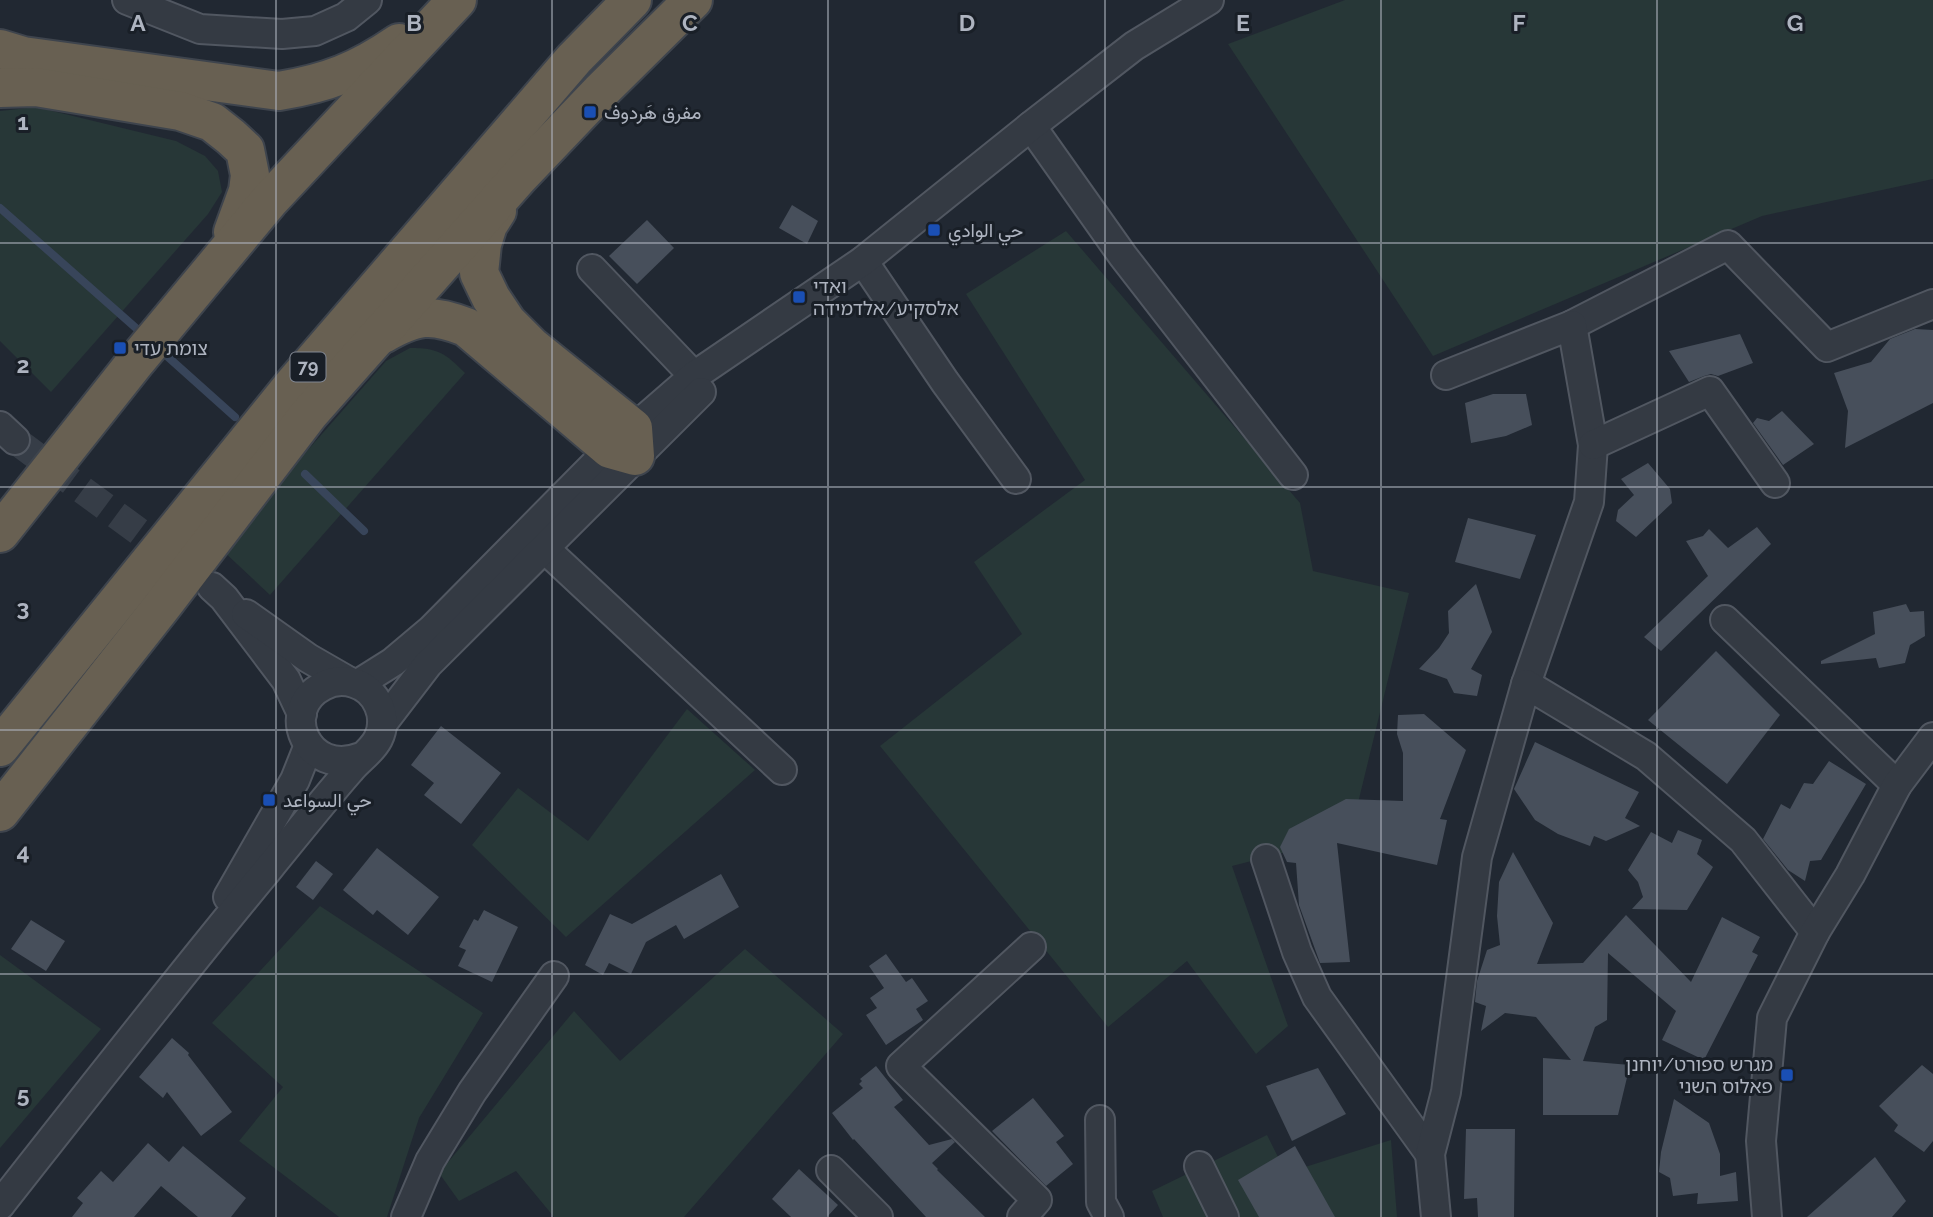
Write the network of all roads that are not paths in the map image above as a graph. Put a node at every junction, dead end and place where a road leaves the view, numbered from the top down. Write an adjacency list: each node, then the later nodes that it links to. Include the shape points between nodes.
1 (127, 0): 2 (street, via 200,29 282,34 315,31 346,17)
2 (368, 0)
3 (632, 0): 34 (highway, 79, via 574,59 293,385)
4 (693, 0): 10 (highway)
5 (1209, 0): 9 (street, via 1134,46)
6 (450, 6): 7 (highway, via 346,74 279,92 23,57); 12 (highway, via 269,201)
7 (0, 49)
8 (0, 88): 12 (highway, via 36,87 180,111 212,122 231,136 245,150 250,175 248,191)
9 (1031, 126): 11 (street); 22 (street, via 1123,256)
10 (518, 178): 17 (highway); 20 (highway, via 488,225 479,273 507,322)
11 (863, 261): 15 (street); 23 (street)
12 (216, 265): 25 (highway)
13 (592, 269): 19 (street)
14 (1933, 304): 16 (street, via 1827,347 1728,245)
15 (773, 322): 19 (street); 20 (street)
16 (1572, 325): 18 (street); 21 (street)
17 (376, 339): 20 (highway, via 400,324 425,317 444,318 466,327); 38 (highway, via 309,414)
18 (1446, 375)
19 (694, 376): 20 (street)
20 (626, 445): 26 (street); 28 (street, via 432,630 393,662)
21 (1593, 445): 24 (street, via 1710,391); 29 (street, via 1589,502)
22 (1293, 475)
23 (1016, 479)
24 (1775, 483)
25 (0, 533)
26 (544, 548): 31 (street, via 428,664); 36 (street)
27 (1725, 620): 37 (street)
28 (353, 683): 30 (street, via 324,685 313,692); 30 (street, via 308,658 218,593 286,680); 31 (street, via 376,700)
29 (1526, 684): 40 (street, via 1646,756 1743,840); 45 (street, via 1476,857 1446,1092)
30 (302, 714): 33 (street)
31 (382, 724): 35 (street, via 372,748)
32 (1933, 737): 37 (street)
33 (309, 745): 35 (street, via 338,762); 42 (street, via 295,780)
34 (0, 747)
35 (361, 757): 42 (street)
36 (782, 770)
37 (1898, 785): 40 (street)
38 (0, 812)
39 (1266, 859): 45 (street, via 1297,953 1317,997)
40 (1815, 932): 55 (street, via 1772,1018 1761,1140)
41 (1031, 947): 51 (street, via 901,1066 1037,1200)
42 (188, 966): 48 (street)
43 (554, 976): 49 (street, via 472,1091 430,1161)
44 (1100, 1120): 52 (street, via 1101,1202)
45 (1430, 1154): 54 (street)
46 (1199, 1166): 53 (street)
47 (831, 1171): 50 (street)
48 (0, 1205)
49 (406, 1217)
50 (878, 1217)
51 (1022, 1217)
52 (1109, 1217)
53 (1224, 1217)
54 (1436, 1217)
55 (1767, 1217)

